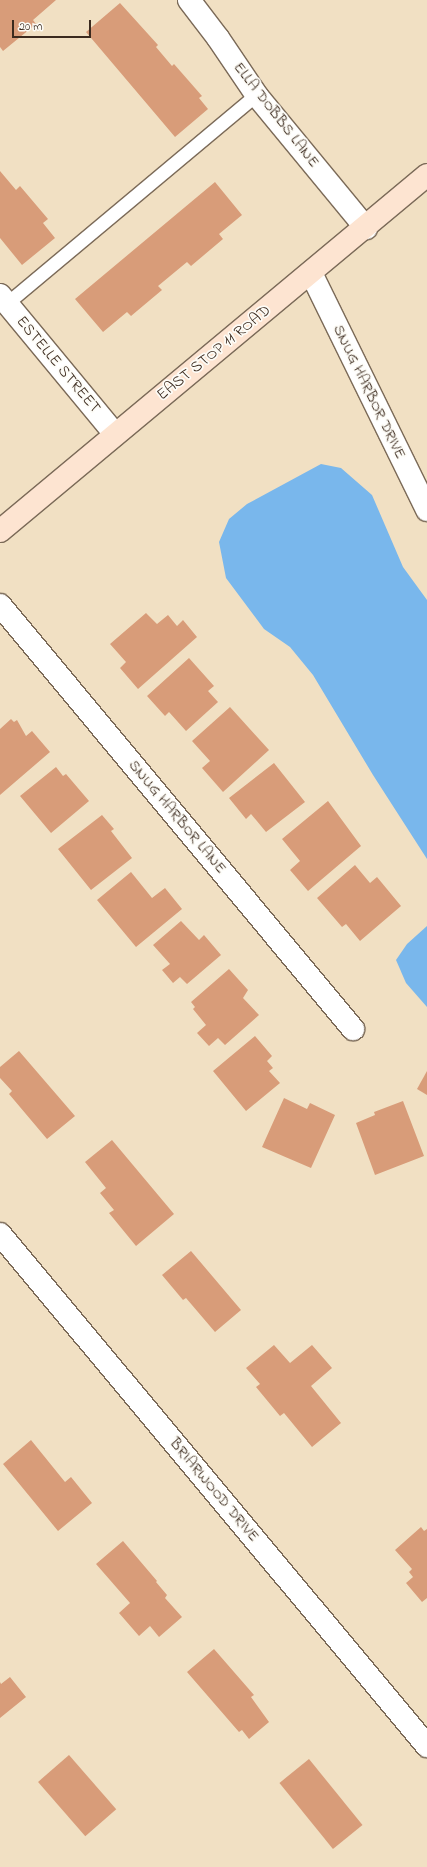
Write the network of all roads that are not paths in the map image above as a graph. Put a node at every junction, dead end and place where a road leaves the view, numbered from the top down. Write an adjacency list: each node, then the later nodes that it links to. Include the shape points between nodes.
1 (188, 0): 2 (street, ELLA DOBBS LANE, via 218,38)
2 (256, 95): 4 (street, ELLA DOBBS LANE); 6 (lane)
3 (427, 175): 4 (main road, EAST STOP 11 ROAD)
4 (366, 228): 5 (main road, EAST STOP 11 ROAD)
5 (311, 273): 7 (main road, EAST STOP 11 ROAD); 8 (street, SNUG HARBOR DRIVE)
6 (3, 299): 7 (street, ESTELLE STREET)
7 (116, 434): 9 (main road, EAST STOP 11 ROAD)
8 (427, 510)
9 (0, 531)
10 (0, 605): 11 (street, SNUG HARBOR LANE)
11 (354, 1029)
12 (0, 1234): 13 (street, BRIARWOOD DRIVE)
13 (427, 1746)

